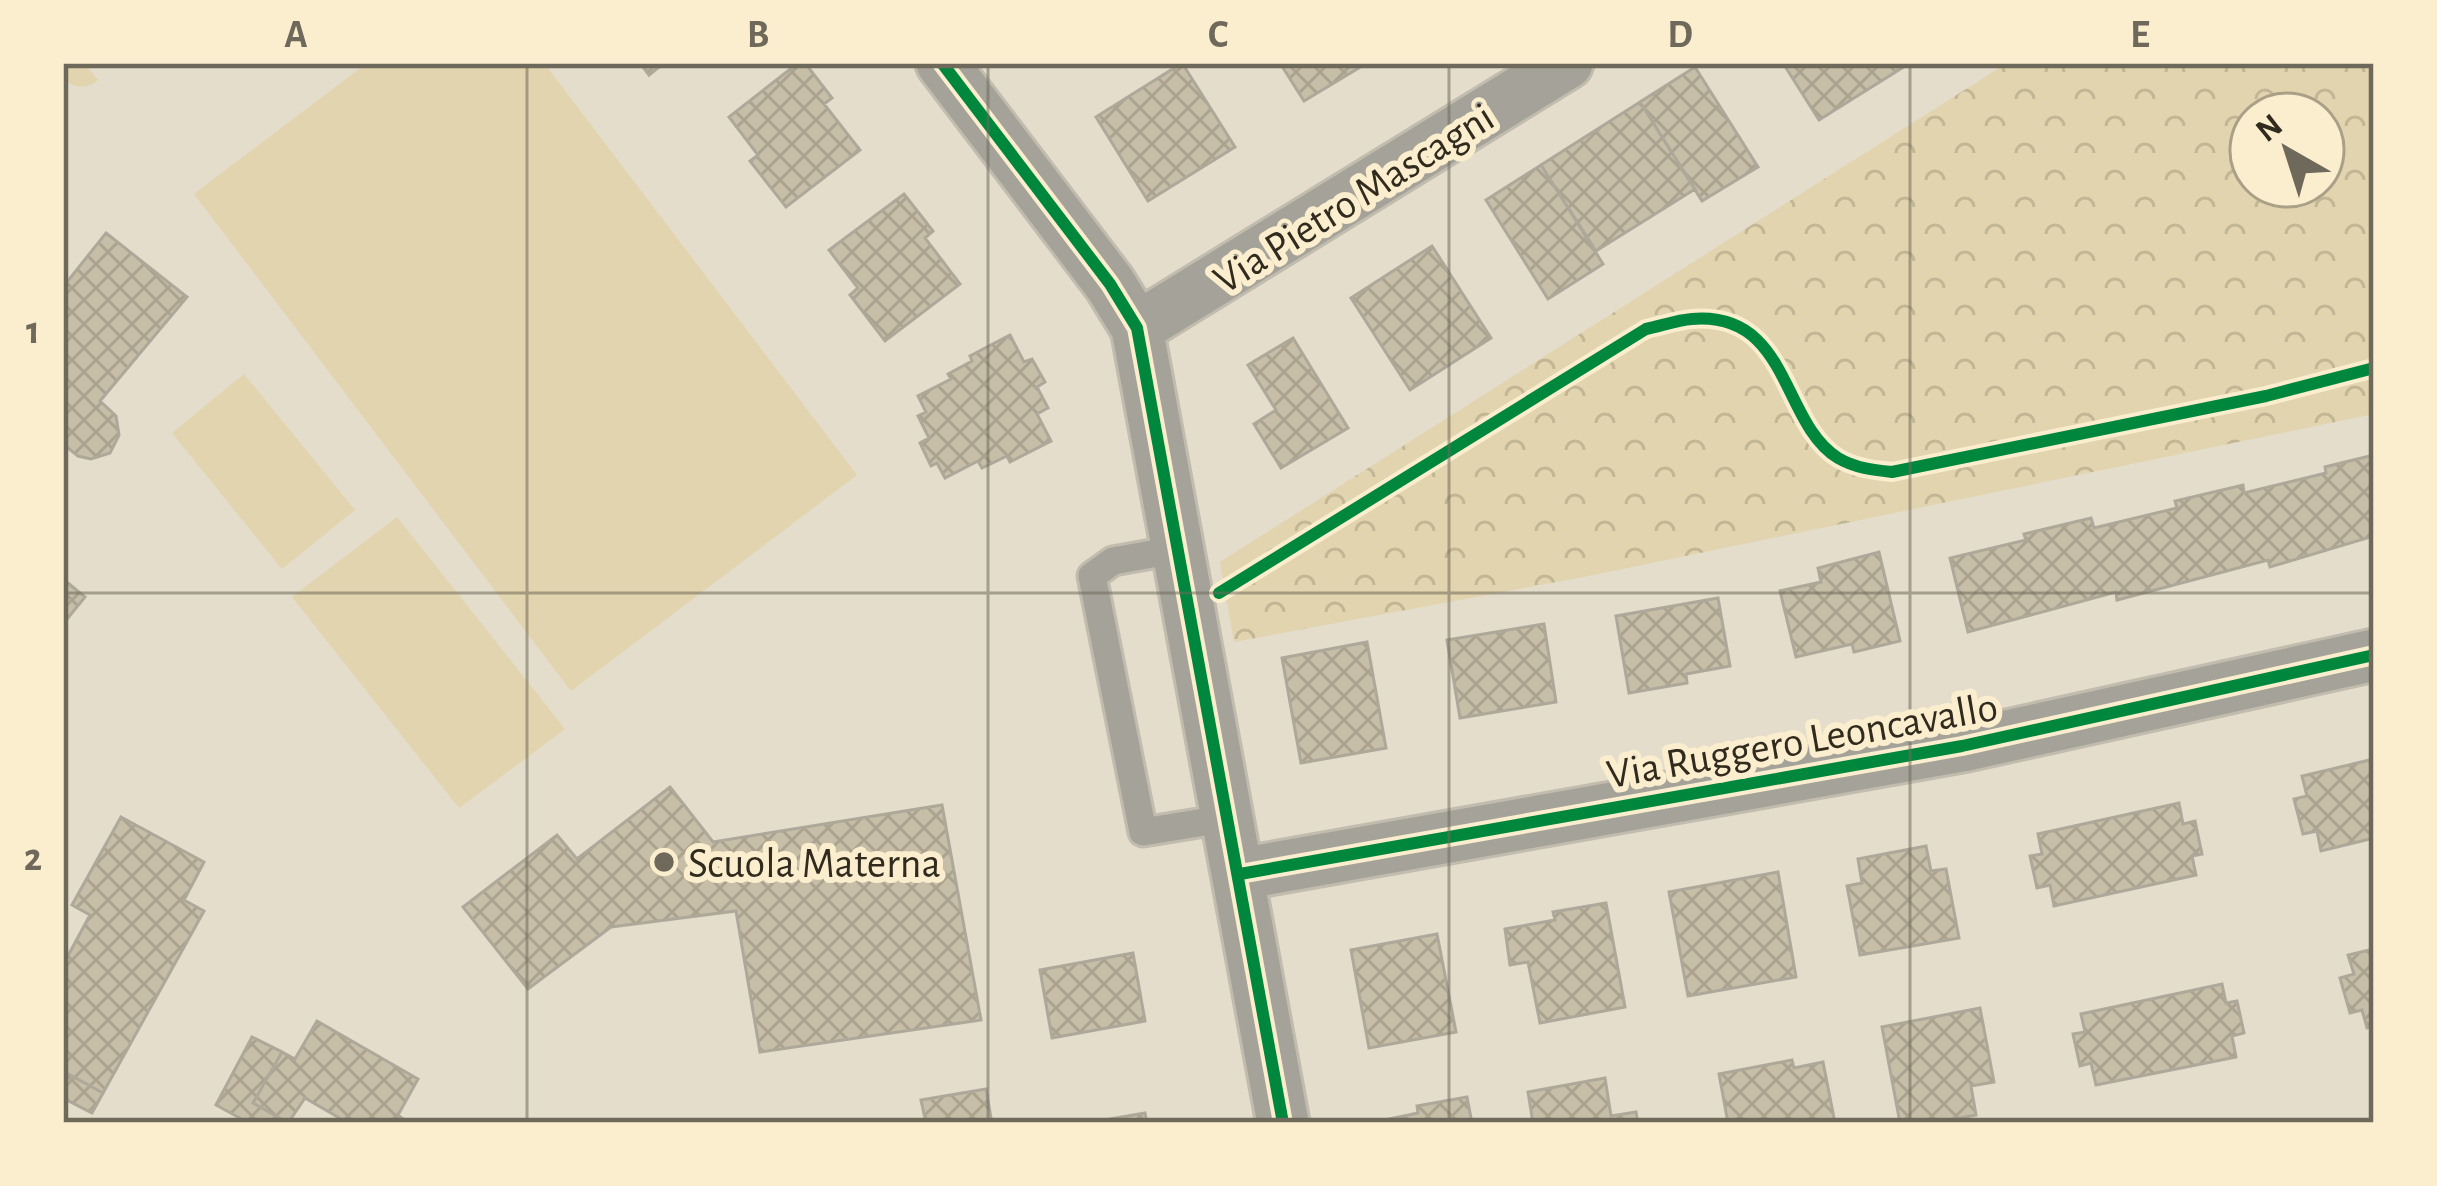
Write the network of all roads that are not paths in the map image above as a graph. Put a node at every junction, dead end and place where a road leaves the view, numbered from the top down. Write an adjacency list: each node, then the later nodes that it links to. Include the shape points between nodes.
1 (942, 63): 3 (street)
2 (1567, 63): 3 (street, Via Pietro Mascagni)
3 (1138, 328): 4 (street)
4 (1180, 549): 6 (street); 6 (lane, via 1113,561 1092,576 1143,832)
5 (2374, 655): 7 (street, Via Ruggero Leoncavallo, via 1962,746)
6 (1229, 818): 7 (street)
7 (1240, 874): 8 (street)
8 (1283, 1123)

